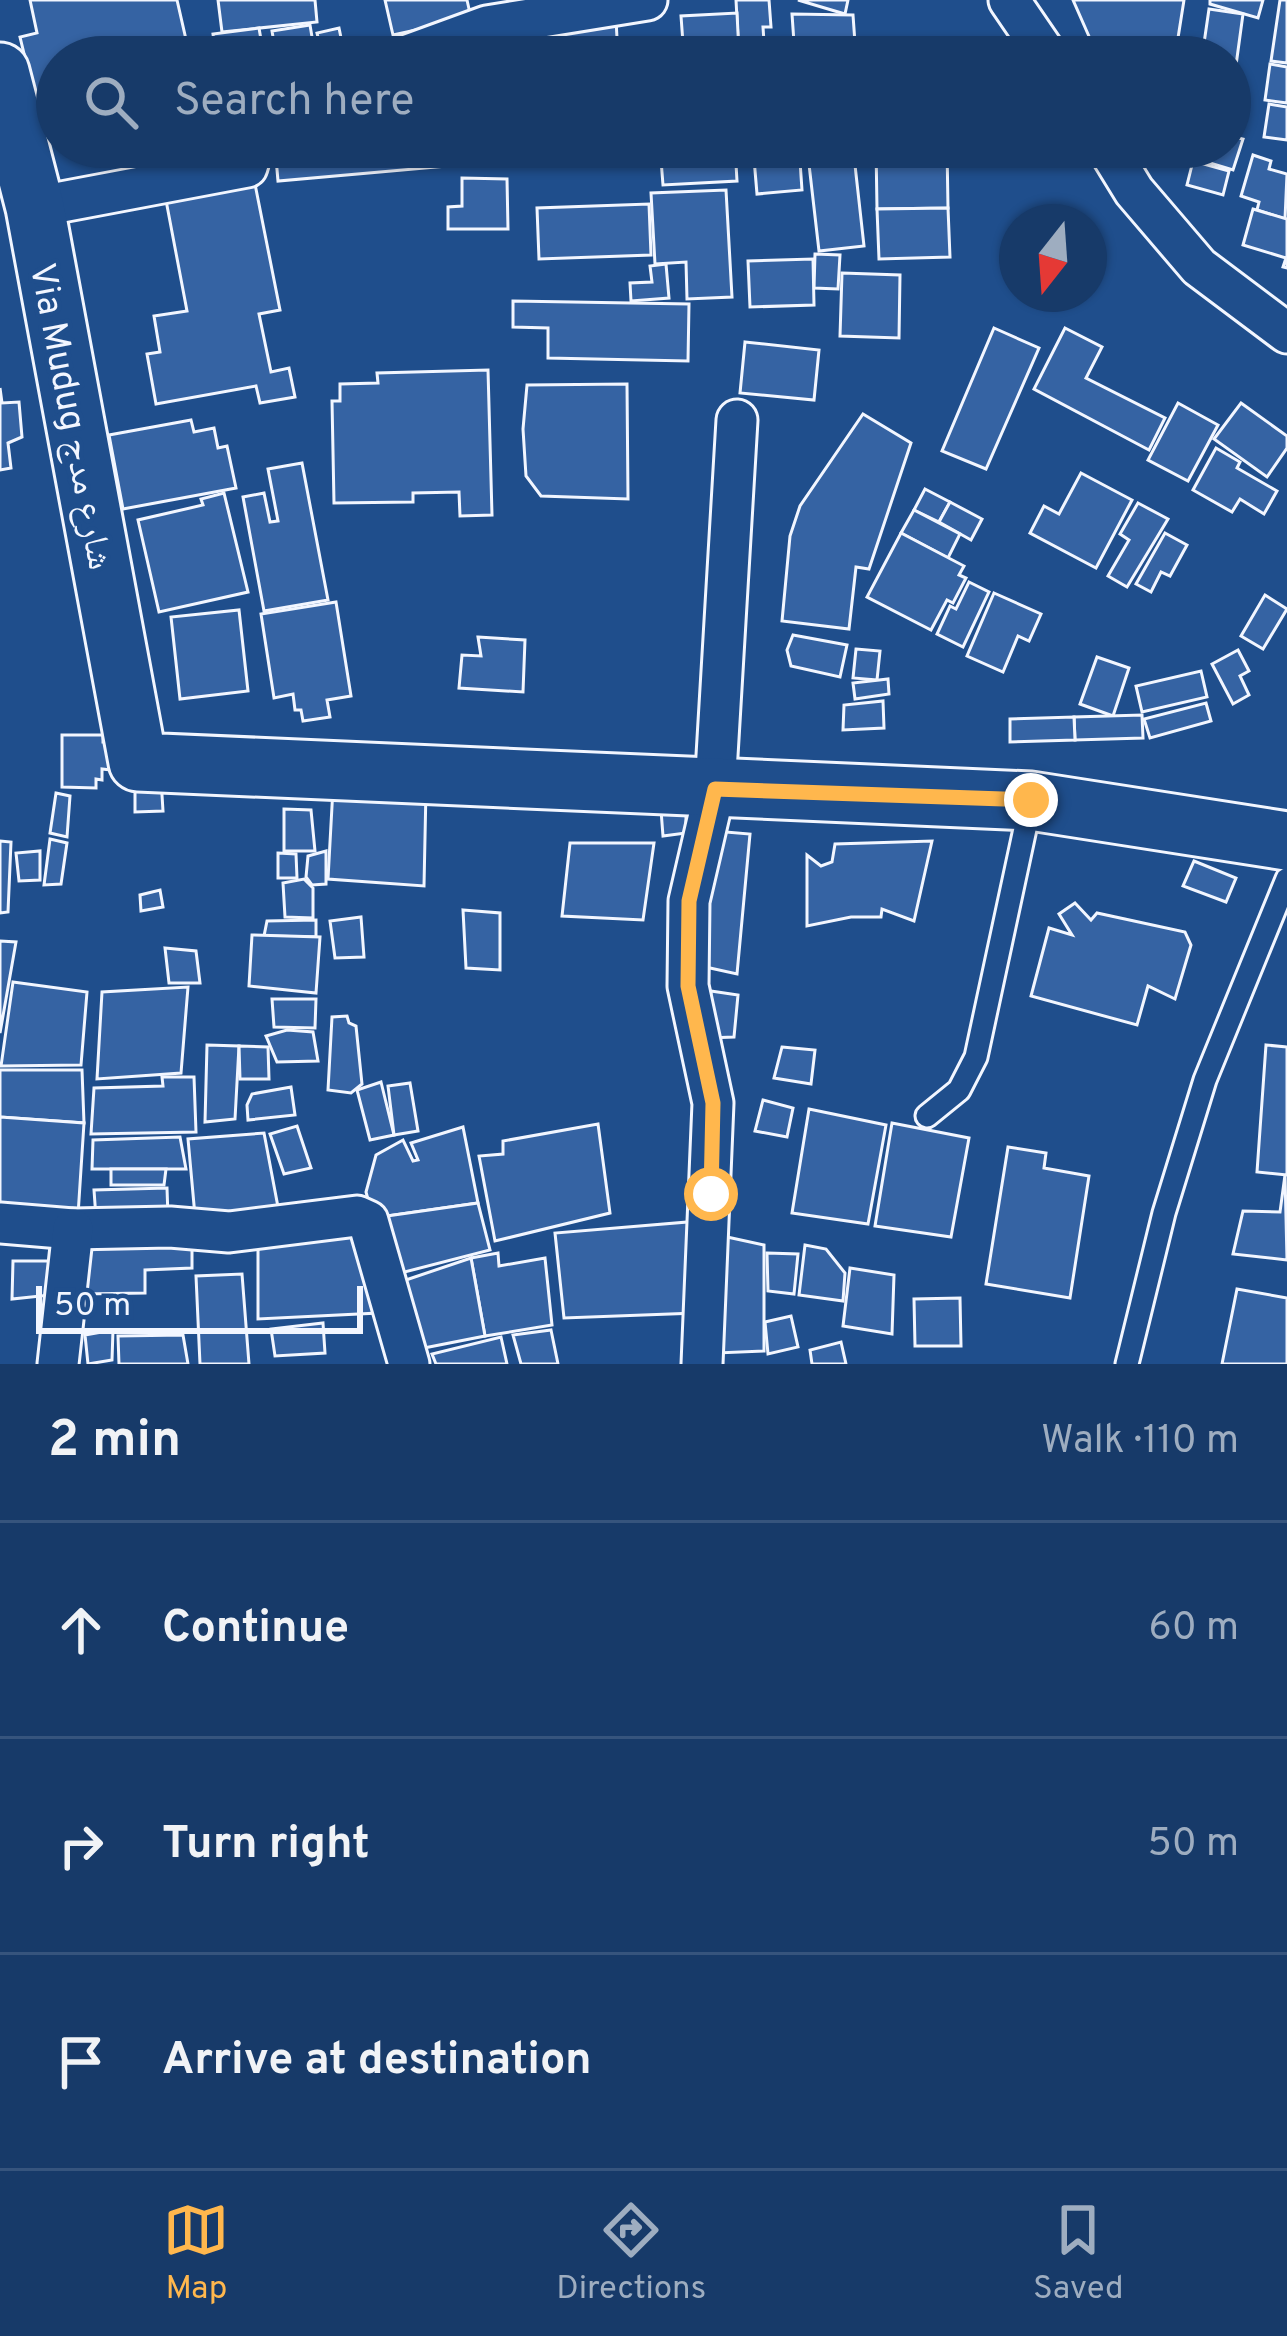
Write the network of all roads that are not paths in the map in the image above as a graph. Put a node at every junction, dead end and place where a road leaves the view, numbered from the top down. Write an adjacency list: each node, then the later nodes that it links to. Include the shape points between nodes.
1 (647, 0): 3 (street)
2 (1009, 0): 4 (street)
3 (460, 36)
4 (1034, 36)
5 (0, 72): 8 (street, Via Mudug شارع مدج)
6 (238, 168): 8 (street)
7 (1120, 168): 9 (street, via 1199,267)
8 (35, 207): 11 (street, Via Mudug شارع مدج, via 138,762)
9 (1287, 333)
10 (737, 420): 11 (street)
11 (715, 789): 12 (street); 20 (street, via 689,901 688,986 713,1103)
12 (1031, 800): 13 (street); 15 (lane, via 976,1058 959,1090)
13 (1287, 841)
14 (1287, 879): 21 (lane, via 1205,1080)
15 (927, 1116)
16 (0, 1222): 17 (street)
17 (73, 1229): 18 (street); 19 (street, via 230,1232 357,1216 368,1221)
18 (58, 1364)
19 (409, 1364)
20 (702, 1364)
21 (1127, 1364)

